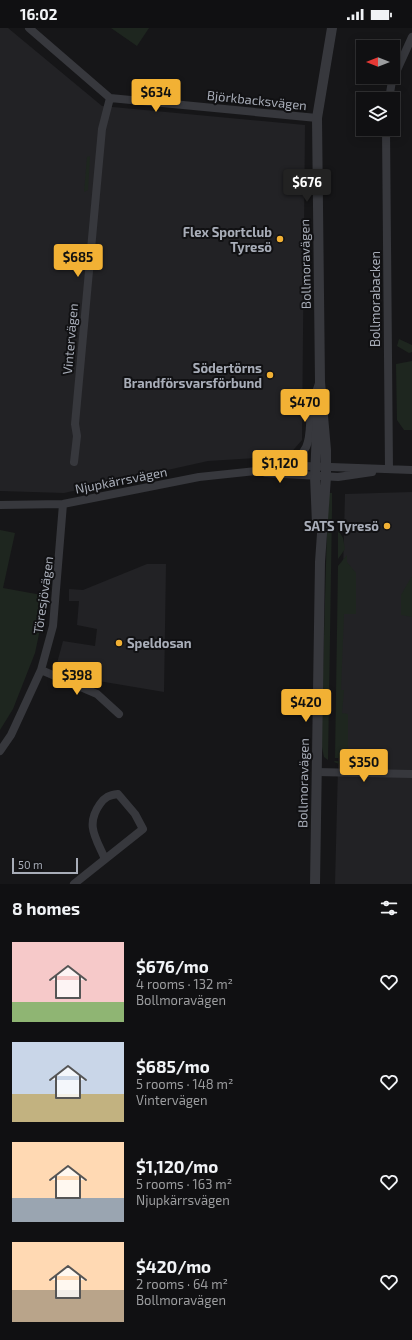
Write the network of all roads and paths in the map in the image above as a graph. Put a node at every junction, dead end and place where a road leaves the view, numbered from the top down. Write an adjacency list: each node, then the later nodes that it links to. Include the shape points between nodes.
1 (29, 28): 5 (street)
2 (332, 28): 6 (street, Bollmoravägen)
3 (412, 37): 4 (street, via 392,81)
4 (391, 92)
5 (110, 98): 6 (street, Björkbacksvägen); 9 (street, Vintervägen, via 102,129 75,424 77,436)
6 (317, 118): 8 (street, Bollmoravägen)
7 (386, 136): 12 (street, Bollmorabacken)
8 (320, 382): 10 (street, Bollmoravägen); 11 (street, Bollmoravägen, via 312,404 309,443 293,462); 14 (street, Bollmoravägen)
9 (74, 462)
10 (326, 466): 12 (street, Njupkärrsvägen); 14 (street, Njupkärrsvägen); 16 (street, Bollmoravägen)
11 (279, 468): 14 (street, Njupkärrsvägen); 15 (street, Njupkärrsvägen)
12 (389, 469): 13 (street, Njupkärrsvägen); 16 (street, Njupkärrsvägen)
13 (412, 470)
14 (315, 471): 15 (street, Njupkärrsvägen); 16 (street, Njupkärrsvägen); 19 (street, Bollmoravägen)
15 (246, 472): 17 (street, Njupkärrsvägen, via 199,477)
16 (326, 477): 19 (street, Bollmoravägen)
17 (63, 504): 18 (street, Njupkärrsvägen); 20 (street, Töresjövägen, via 53,626)
18 (0, 505)
19 (320, 562): 23 (street, Bollmoravägen)
20 (41, 670): 21 (street, via 98,694); 22 (street, Töresjövägen, via 11,735)
21 (119, 714)
22 (0, 751)
23 (316, 772): 24 (street); 27 (street, Bollmoravägen)
24 (412, 774)
25 (105, 859): 25 (street, via 144,829 118,794 105,797 92,820 94,834); 26 (street)
26 (74, 884)
27 (315, 884)

